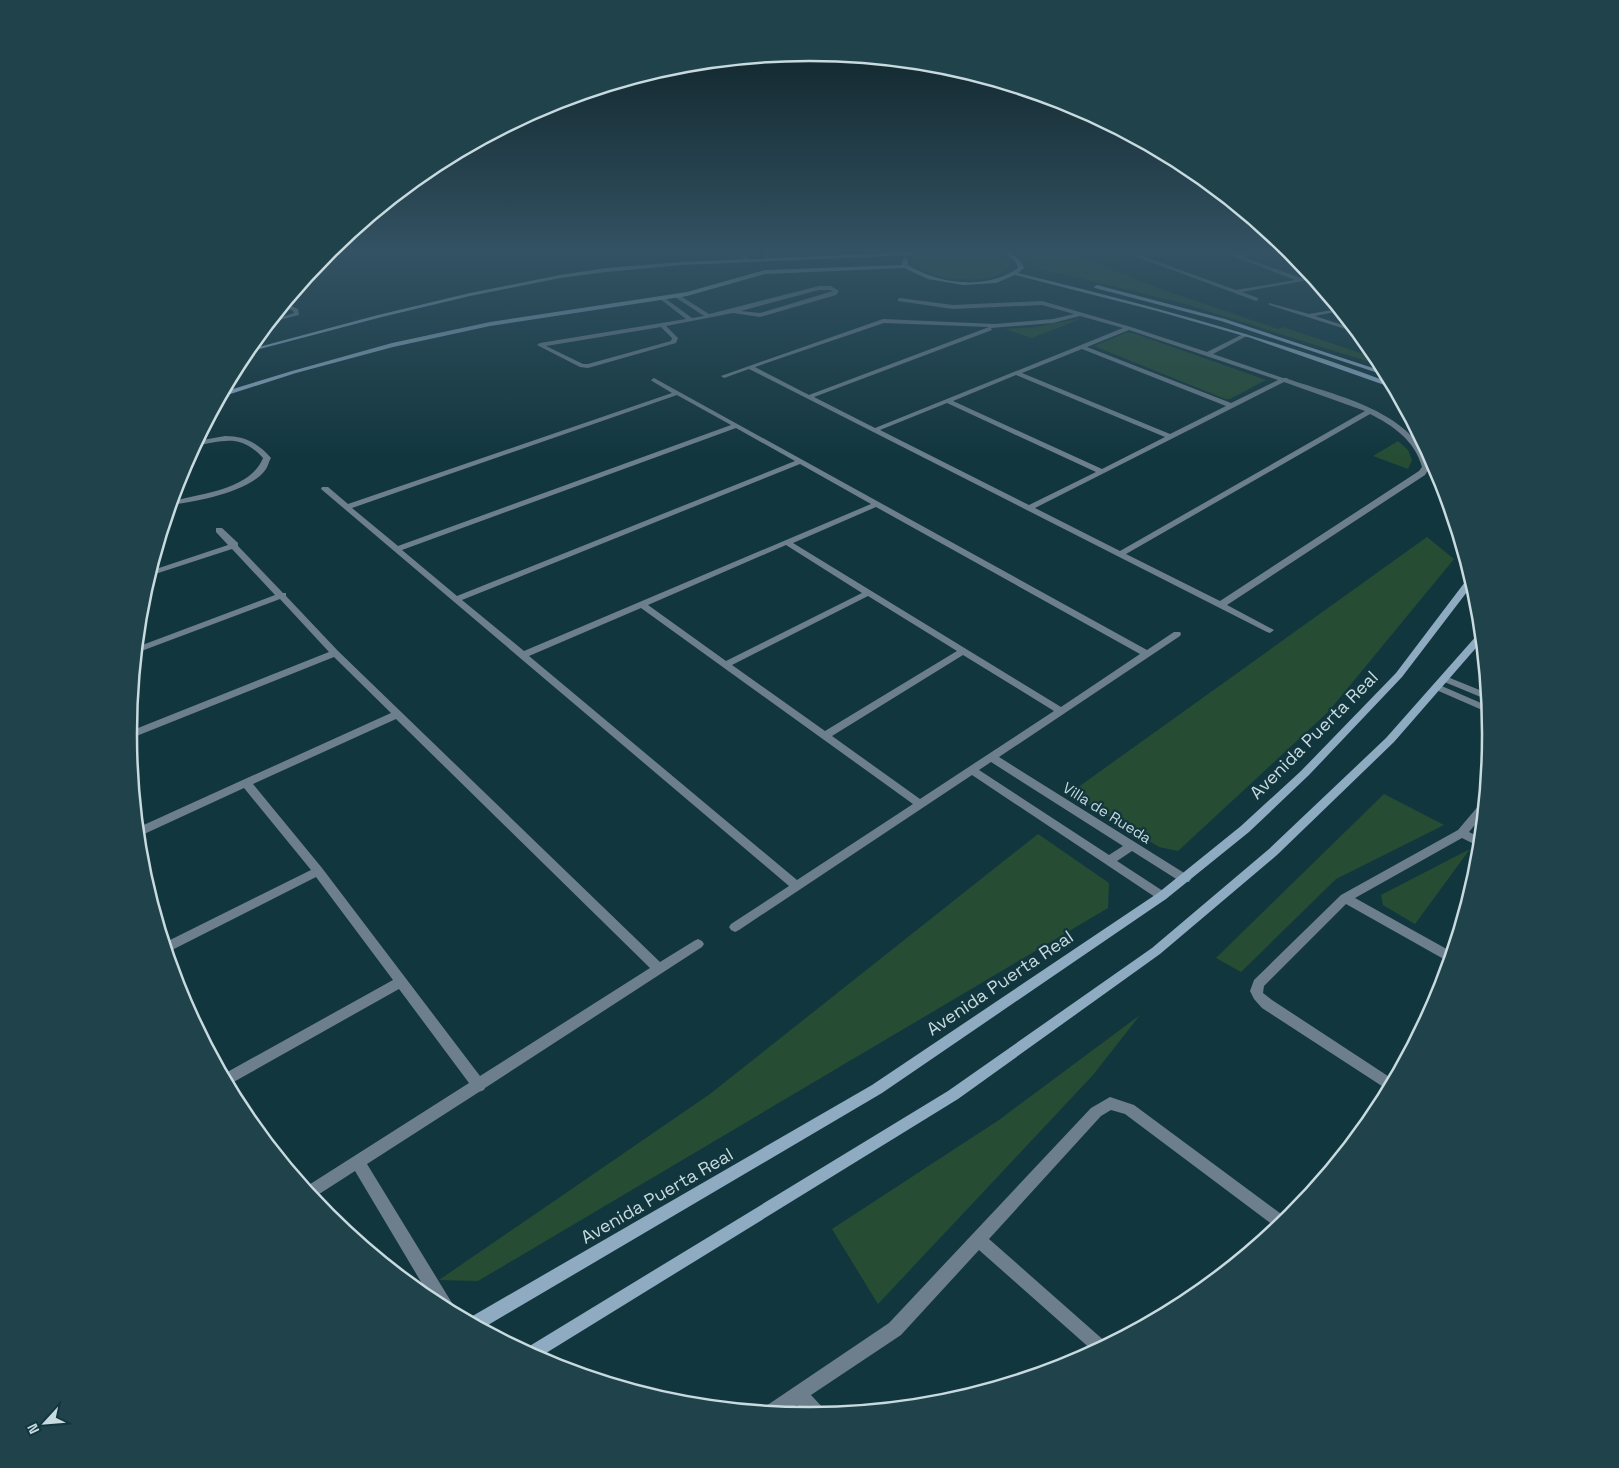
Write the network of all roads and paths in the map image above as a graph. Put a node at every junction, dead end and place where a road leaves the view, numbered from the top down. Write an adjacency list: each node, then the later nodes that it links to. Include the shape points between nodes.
1 (369, 320): 16 (main road)
2 (520, 320): 26 (main road, via 392,345)
3 (691, 320): 9 (street)
4 (1059, 320): 10 (street)
5 (1100, 320): 11 (street)
6 (1190, 320): 13 (main road)
7 (1220, 320): 20 (main road)
8 (1319, 320): 12 (street)
9 (662, 326): 9 (street, via 543,342 540,344 588,366 674,342 675,338)
10 (995, 326): 19 (street, via 883,320); 28 (street)
11 (1129, 328): 15 (street); 17 (street)
12 (1346, 328)
13 (1245, 335): 14 (main road); 17 (street)
14 (1252, 338): 18 (street); 25 (main road)
15 (1082, 347): 21 (street); 30 (street)
16 (258, 349)
17 (1209, 354): 18 (street)
18 (1219, 358): 23 (street)
19 (749, 367): 22 (street); 28 (street)
20 (1375, 371)
21 (1016, 373): 29 (street); 34 (street)
22 (724, 376)
23 (1285, 379): 30 (street); 31 (street)
24 (654, 380): 27 (street)
25 (1383, 383)
26 (230, 392)
27 (676, 393): 32 (street); 43 (street)
28 (808, 397): 33 (street)
29 (948, 401): 33 (street); 39 (street)
30 (1232, 406): 34 (street)
31 (1370, 411): 36 (street, via 1392,424); 49 (street)
32 (735, 426): 37 (street); 48 (street)
33 (875, 430): 44 (street)
34 (1170, 437): 39 (street)
35 (203, 442): 41 (street, via 225,437 249,441 267,458 266,467 260,474 237,486)
36 (1418, 447)
37 (800, 462): 42 (street); 54 (street)
38 (1425, 463): 56 (street, via 1422,474)
39 (1102, 472): 44 (street)
40 (325, 488): 43 (street)
41 (179, 501)
42 (876, 504): 46 (street); 63 (street)
43 (347, 507): 48 (street)
44 (1030, 508): 49 (street)
45 (219, 530): 47 (street)
46 (786, 542): 52 (street); 55 (street)
47 (234, 545): 50 (street); 53 (street)
48 (397, 549): 54 (street)
49 (1121, 554): 56 (street)
50 (157, 571)
51 (1466, 588): 84 (main road, Avenida Puerta Real, via 1386,689 1298,779)
52 (868, 593): 61 (street); 65 (street)
53 (282, 596): 60 (street); 62 (street)
54 (457, 599): 64 (street)
55 (641, 604): 64 (street); 65 (street)
56 (1222, 604): 57 (street)
57 (1270, 630)
58 (1177, 634): 63 (street)
59 (1475, 642): 66 (main road)
60 (143, 647)
61 (963, 651): 69 (street); 72 (street)
62 (335, 652): 70 (street); 71 (street)
63 (1147, 654): 69 (street)
64 (523, 655): 85 (street)
65 (725, 665): 72 (street)
66 (1441, 682): 67 (street); 68 (street); 104 (main road, via 1390,740 1273,852 1156,951 953,1095)
67 (1481, 695)
68 (1481, 706)
69 (1061, 711): 73 (street)
70 (398, 714): 75 (street); 92 (street)
71 (137, 732)
72 (825, 736): 76 (street)
73 (991, 757): 74 (street); 81 (street, Villa de Rueda)
74 (972, 770): 76 (street); 82 (street)
75 (246, 783): 78 (street); 83 (street)
76 (920, 804): 85 (street)
77 (1477, 816): 79 (street)
78 (144, 829)
79 (1462, 833): 80 (street); 87 (street)
80 (1473, 839)
81 (1131, 846): 82 (street); 84 (street, Villa de Rueda)
82 (1109, 861): 86 (street)
83 (318, 871): 90 (street); 93 (street)
84 (1185, 879): 86 (main road, Avenida Puerta Real)
85 (797, 886): 88 (street)
86 (1162, 896): 102 (main road, Avenida Puerta Real, via 877,1089)
87 (1344, 898): 91 (street); 95 (street, via 1258,984 1257,995)
88 (735, 927)
89 (698, 944): 92 (street)
90 (171, 946)
91 (1445, 954)
92 (659, 970): 96 (street)
93 (400, 982): 94 (street); 96 (street)
94 (231, 1077)
95 (1385, 1081)
96 (479, 1086): 97 (street)
97 (358, 1162): 98 (street); 101 (street)
98 (315, 1189)
99 (1276, 1218): 100 (street, via 1129,1109 1110,1103 1096,1112)
100 (979, 1240): 103 (street); 105 (street, via 895,1329)
101 (437, 1293)
102 (481, 1321)
103 (1096, 1342)
104 (538, 1349)
105 (799, 1394): 106 (street); 107 (street)
106 (781, 1406)
107 (811, 1407)

